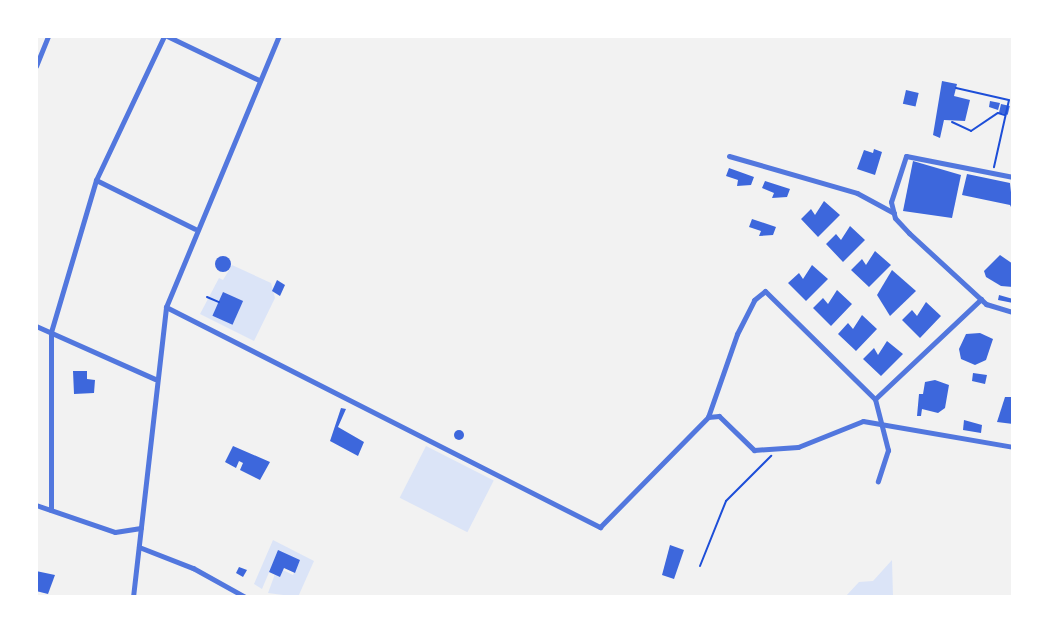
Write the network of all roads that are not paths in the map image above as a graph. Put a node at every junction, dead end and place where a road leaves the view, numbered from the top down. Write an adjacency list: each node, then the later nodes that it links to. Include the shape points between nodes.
1 (48, 36): 4 (street)
2 (165, 36): 5 (street); 8 (street)
3 (279, 36): 5 (street)
4 (36, 66)
5 (259, 80): 10 (street)
6 (729, 156): 9 (street, via 857,193)
7 (1013, 177): 9 (street, via 906,156 891,202)
8 (96, 180): 10 (street); 15 (street)
9 (894, 213): 11 (street, via 909,233)
10 (195, 229): 12 (street)
11 (981, 299): 13 (street, via 989,306); 17 (street)
12 (166, 307): 16 (street); 18 (street, via 591,526 600,527 614,518 694,426)
13 (1013, 312)
14 (36, 326): 15 (street)
15 (50, 332): 16 (street); 23 (street)
16 (155, 378): 24 (street)
17 (875, 399): 18 (street, via 765,291 754,300 737,334); 19 (street)
18 (708, 417): 19 (street, via 719,416 754,450 772,451 798,447 863,421)
19 (883, 425): 20 (street); 21 (street, via 888,450)
20 (1013, 447)
21 (878, 481)
22 (36, 505): 23 (street)
23 (51, 510): 24 (street, via 115,532)
24 (141, 528): 25 (street)
25 (139, 547): 26 (street); 27 (street, via 193,568)
26 (133, 597)
27 (245, 597)

